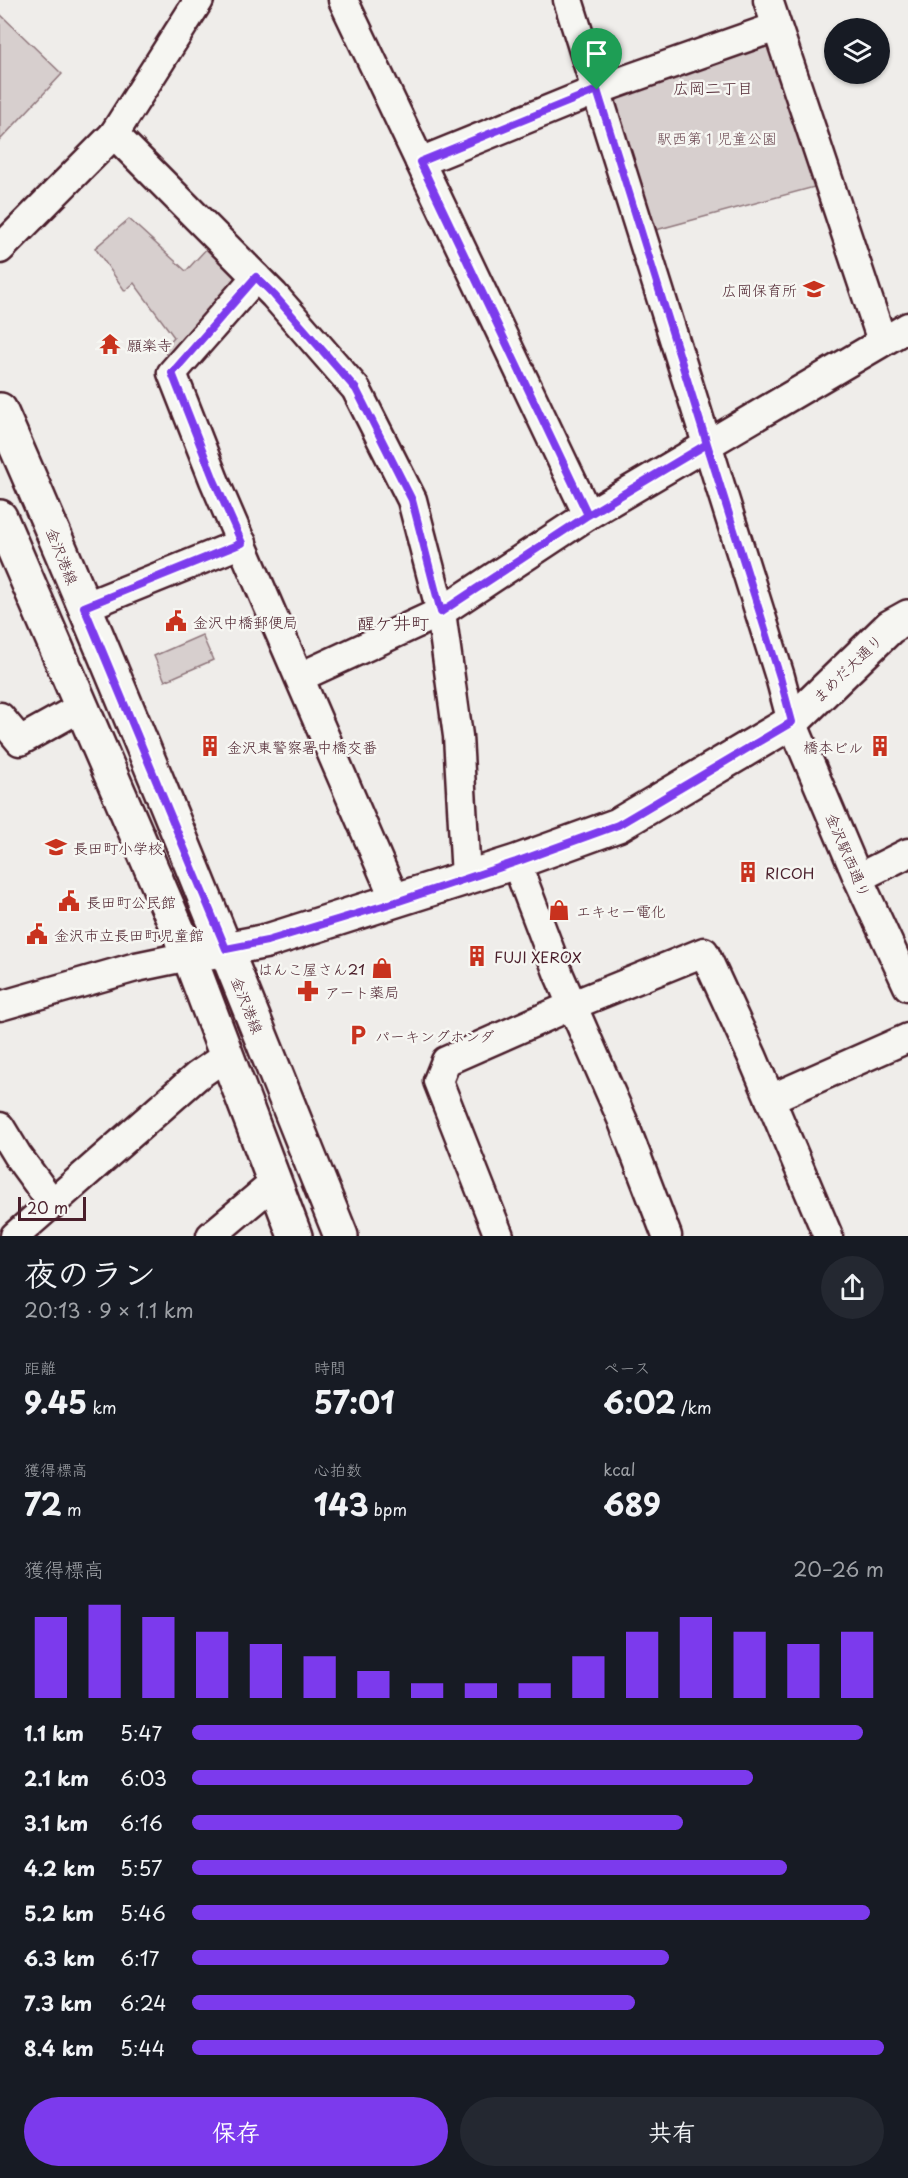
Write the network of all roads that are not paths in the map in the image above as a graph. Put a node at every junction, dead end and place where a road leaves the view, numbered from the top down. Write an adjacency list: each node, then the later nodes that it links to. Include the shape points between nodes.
1 (199, 0): 7 (street)
2 (344, 0): 8 (street)
3 (568, 0): 6 (street, 金沢駅西通り)
4 (768, 0): 5 (street)
5 (776, 27): 6 (street); 12 (street)
6 (597, 90): 8 (street); 14 (street, 金沢駅西通り)
7 (114, 134): 9 (street); 10 (street)
8 (420, 162): 15 (street)
9 (0, 249)
10 (256, 277): 17 (street, via 172,373); 19 (street, via 356,389 412,500)
11 (908, 327): 12 (street)
12 (882, 341): 14 (street)
13 (0, 410): 18 (main road, 金沢港線)
14 (707, 444): 15 (street); 24 (street, 金沢駅西通り)
15 (588, 515): 19 (street)
16 (0, 517): 22 (main road)
17 (242, 543): 18 (street); 21 (street)
18 (84, 607): 30 (main road, 金沢港線)
19 (441, 612): 21 (street); 27 (street, via 458,736)
20 (908, 617): 24 (main road, まめだ大通り, via 890,627)
21 (300, 677): 29 (street)
22 (81, 706): 23 (street, via 20,741); 31 (main road)
23 (0, 717)
24 (792, 722): 26 (main road, まめだ大通り, via 618,825); 28 (street, 金沢駅西通り)
25 (908, 853): 28 (street)
26 (516, 862): 27 (main road, まめだ大通り); 33 (street)
27 (466, 878): 29 (main road, まめだ大通り)
28 (858, 878): 32 (street, 金沢駅西通り)
29 (396, 902): 30 (main road, まめだ大通り, via 267,941)
30 (226, 949): 31 (main road, まめだ大通り); 44 (main road, 金沢港線)
31 (189, 956): 34 (street); 36 (main road)
32 (908, 986)
33 (573, 1005): 37 (street, via 704,952); 45 (street, via 446,1060 438,1081); 46 (street)
34 (0, 1006)
35 (908, 1038): 37 (street)
36 (226, 1056): 39 (main road); 40 (street, via 197,1076)
37 (770, 1099): 47 (street)
38 (0, 1127): 40 (street)
39 (274, 1183): 42 (street); 43 (main road)
40 (53, 1204): 41 (street)
41 (15, 1236)
42 (211, 1236)
43 (296, 1236)
44 (341, 1236)
45 (499, 1236)
46 (667, 1236)
47 (828, 1236)

